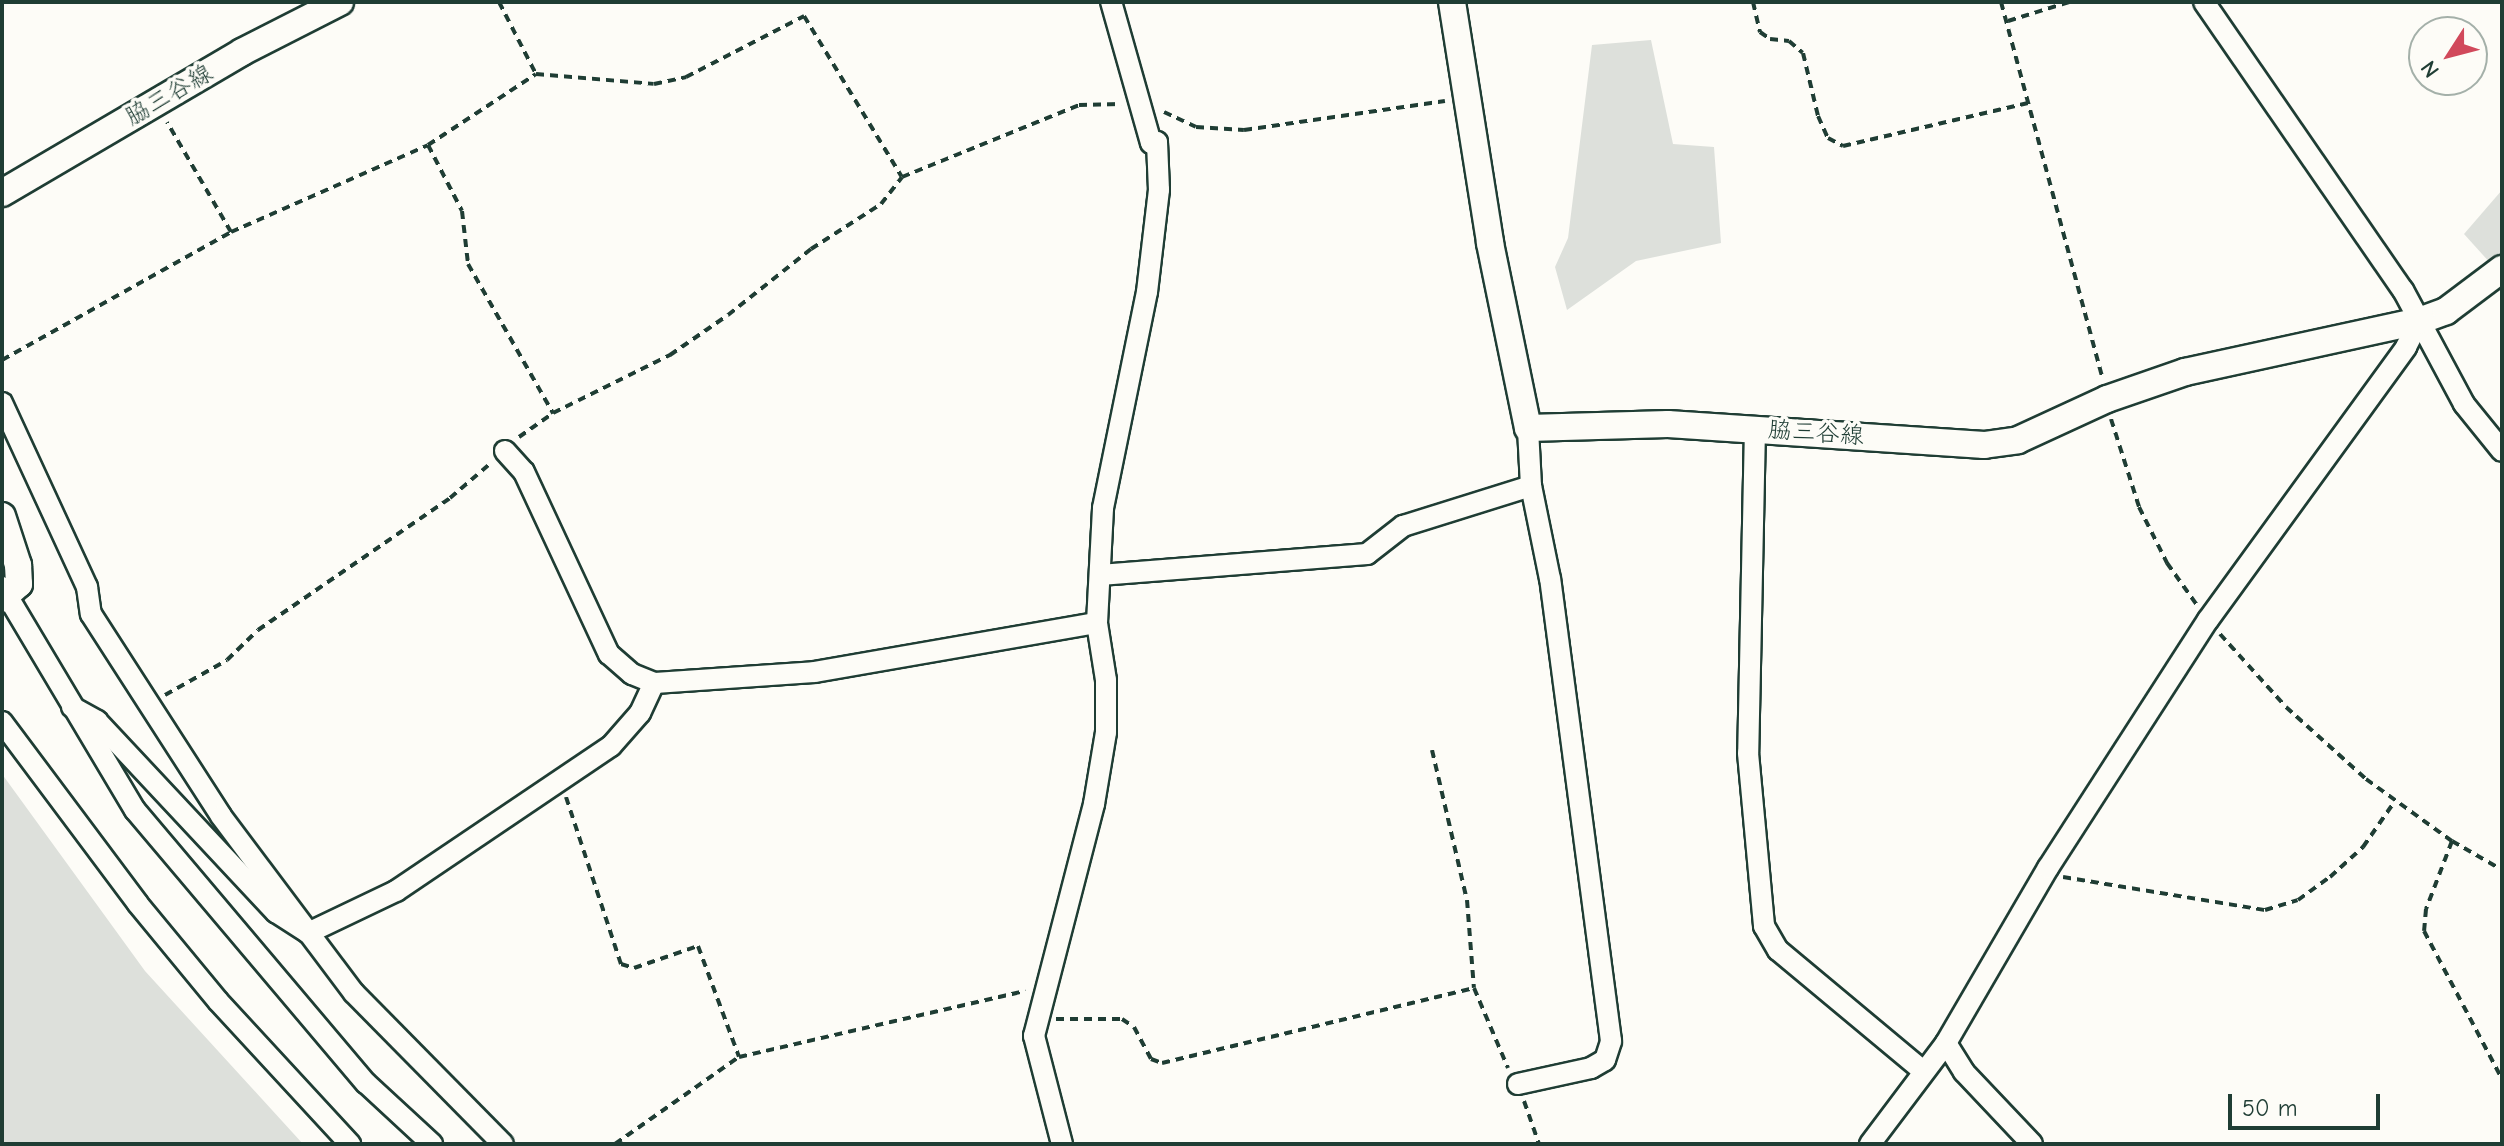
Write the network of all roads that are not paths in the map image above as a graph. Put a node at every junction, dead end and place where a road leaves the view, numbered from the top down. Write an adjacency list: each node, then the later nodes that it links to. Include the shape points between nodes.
1 (340, 2): 5 (main road, 脇三谷線)
2 (1111, 2): 15 (street, via 1151,143 1157,142 1159,190 1147,292 1103,508)
3 (1452, 2): 9 (main road, via 1490,243)
4 (2204, 2): 7 (street, via 2403,290)
5 (2, 193)
6 (2502, 269): 7 (main road, 脇三谷線, via 2446,311)
7 (2419, 321): 10 (main road, 脇三谷線, via 2185,372 2107,399 2018,440 1984,445); 12 (street, via 2464,404); 22 (street, via 2406,347 2208,620 2045,873)
8 (2, 403): 21 (street, via 87,587 91,614 221,816)
9 (1528, 428): 10 (main road, 脇三谷線); 13 (street)
10 (1755, 428): 23 (street, via 1748,753 1764,926 1778,950)
11 (505, 451): 18 (street, via 524,472 609,654 632,674)
12 (2502, 451)
13 (1531, 486): 15 (street, via 1403,526 1367,554); 24 (street, via 1550,579 1611,1041 1605,1060 1591,1068)
14 (2, 516): 16 (main road, via 19,584)
15 (1100, 575): 17 (street)
16 (4, 594): 19 (street)
17 (1097, 623): 18 (street, via 815,672); 28 (street, via 1106,680 1106,732 1094,804 1034,1036)
18 (654, 683): 21 (street, via 640,713 611,746 396,891)
19 (72, 707): 21 (street, via 97,721 276,912); 26 (street, via 135,810 222,919 366,1083)
20 (2, 722): 25 (street, via 158,928)
21 (308, 933): 27 (street, via 354,993)
22 (1946, 1043): 23 (street); 30 (street, via 1964,1072)
23 (1921, 1069): 29 (street)
24 (1518, 1084)
25 (350, 1144)
26 (432, 1144)
27 (503, 1144)
28 (1062, 1144)
29 (1870, 1144)
30 (2032, 1144)

